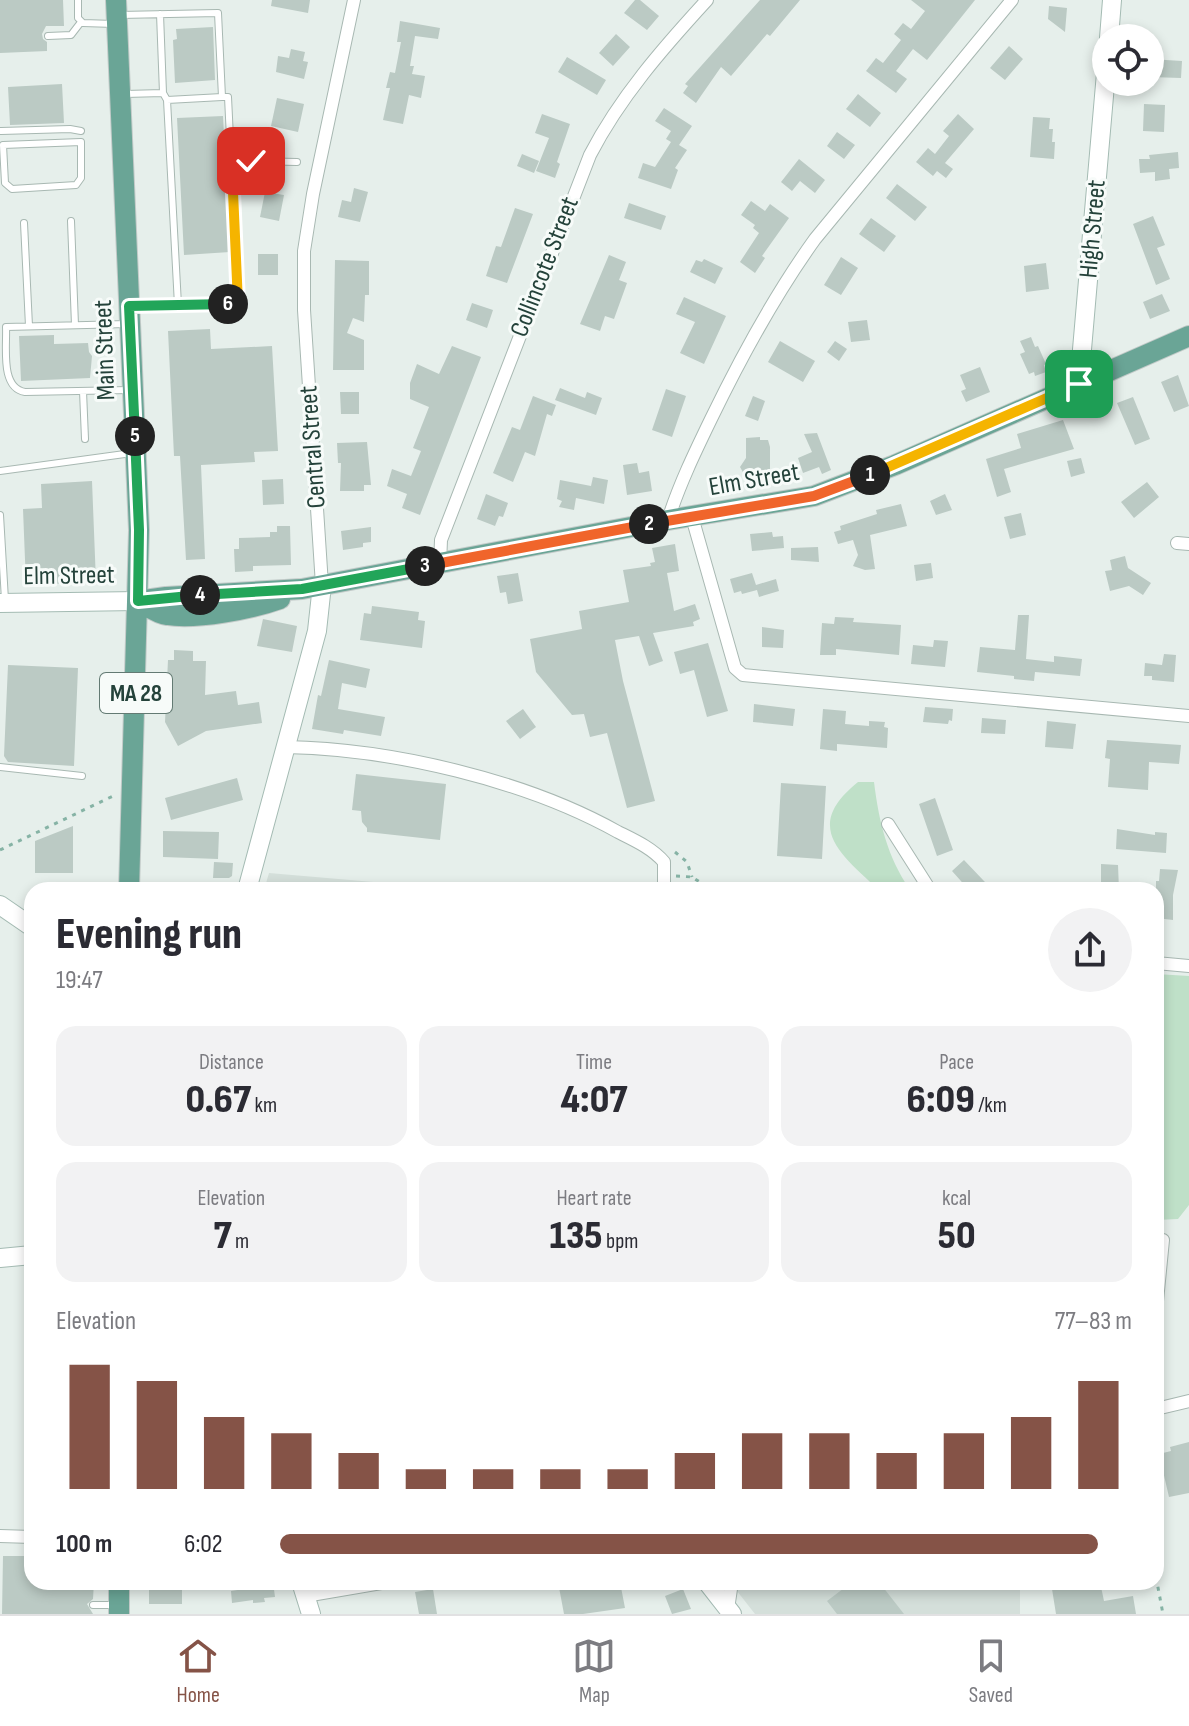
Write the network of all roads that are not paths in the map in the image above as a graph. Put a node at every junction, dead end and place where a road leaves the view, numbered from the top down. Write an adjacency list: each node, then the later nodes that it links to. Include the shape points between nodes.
1 (78, 0): 8 (lane)
2 (354, 0): 38 (street, Central Street, via 304,251)
3 (707, 0): 37 (street, Collincote Street, via 649,65 590,155 441,540)
4 (1012, 0): 36 (street, via 792,271 742,355)
5 (1112, 0): 9 (street)
6 (116, 13): 7 (lane); 8 (lane, via 88,25); 11 (main road, Main Street / MA 28)
7 (160, 14): 12 (lane); 14 (lane, via 218,13)
8 (81, 22): 10 (lane, via 71,35)
9 (1110, 24)
10 (48, 36)
11 (120, 94): 12 (lane); 23 (main road, Main Street / MA 28)
12 (165, 96): 14 (lane); 22 (lane)
13 (1104, 96): 28 (street, High Street)
14 (222, 97): 19 (lane, via 228,97)
15 (1, 131): 16 (lane)
16 (81, 131)
17 (3, 145): 17 (lane, via 4,182 10,188 80,182 81,142)
18 (297, 162): 19 (lane, via 251,161)
19 (232, 170): 22 (lane, via 238,303)
20 (71, 221): 25 (lane)
21 (24, 223): 26 (lane)
22 (178, 305): 23 (lane)
23 (130, 315): 25 (lane); 29 (main road, Main Street / MA 28)
24 (3, 324): 26 (lane); 30 (lane, via 14,388)
25 (75, 325): 26 (lane)
26 (29, 326)
27 (1189, 336): 28 (main road, Elm Street)
28 (1079, 384): 35 (main road, Elm Street, via 835,489 795,501)
29 (133, 389): 30 (lane); 32 (main road, Main Street / MA 28)
30 (83, 391): 31 (lane)
31 (85, 439)
32 (136, 453): 33 (lane); 39 (main road, Main Street / MA 28)
33 (0, 471)
34 (0, 515): 40 (lane)
35 (692, 517): 36 (main road, Elm Street); 41 (street, via 735,668 743,675)
36 (668, 520): 37 (main road, Elm Street)
37 (440, 564): 38 (main road, Elm Street)
38 (312, 587): 39 (main road, Elm Street); 42 (street, Central Street, via 317,631)
39 (138, 601): 40 (street, Elm Street); 46 (main road, Main Street / MA 28)
40 (2, 603)
41 (1189, 716)
42 (286, 747): 47 (street, Central Street); 48 (street, via 433,766 507,784 608,826 657,855 664,862)
43 (0, 767): 44 (lane)
44 (82, 776)
45 (888, 824): 49 (street)
46 (129, 882)
47 (249, 882)
48 (664, 882)
49 (925, 882)
50 (0, 905): 51 (street)
51 (24, 922)
52 (1164, 964): 53 (street)
53 (1189, 966)
54 (24, 1256): 55 (street)
55 (0, 1258)
56 (1189, 1401): 57 (street)
57 (1164, 1407)
58 (0, 1536): 59 (street)
59 (24, 1537)
60 (303, 1590): 66 (street)
61 (713, 1590): 65 (street)
62 (731, 1590): 65 (street)
63 (93, 1605): 64 (lane)
64 (119, 1610)
65 (730, 1611)
66 (311, 1614)

